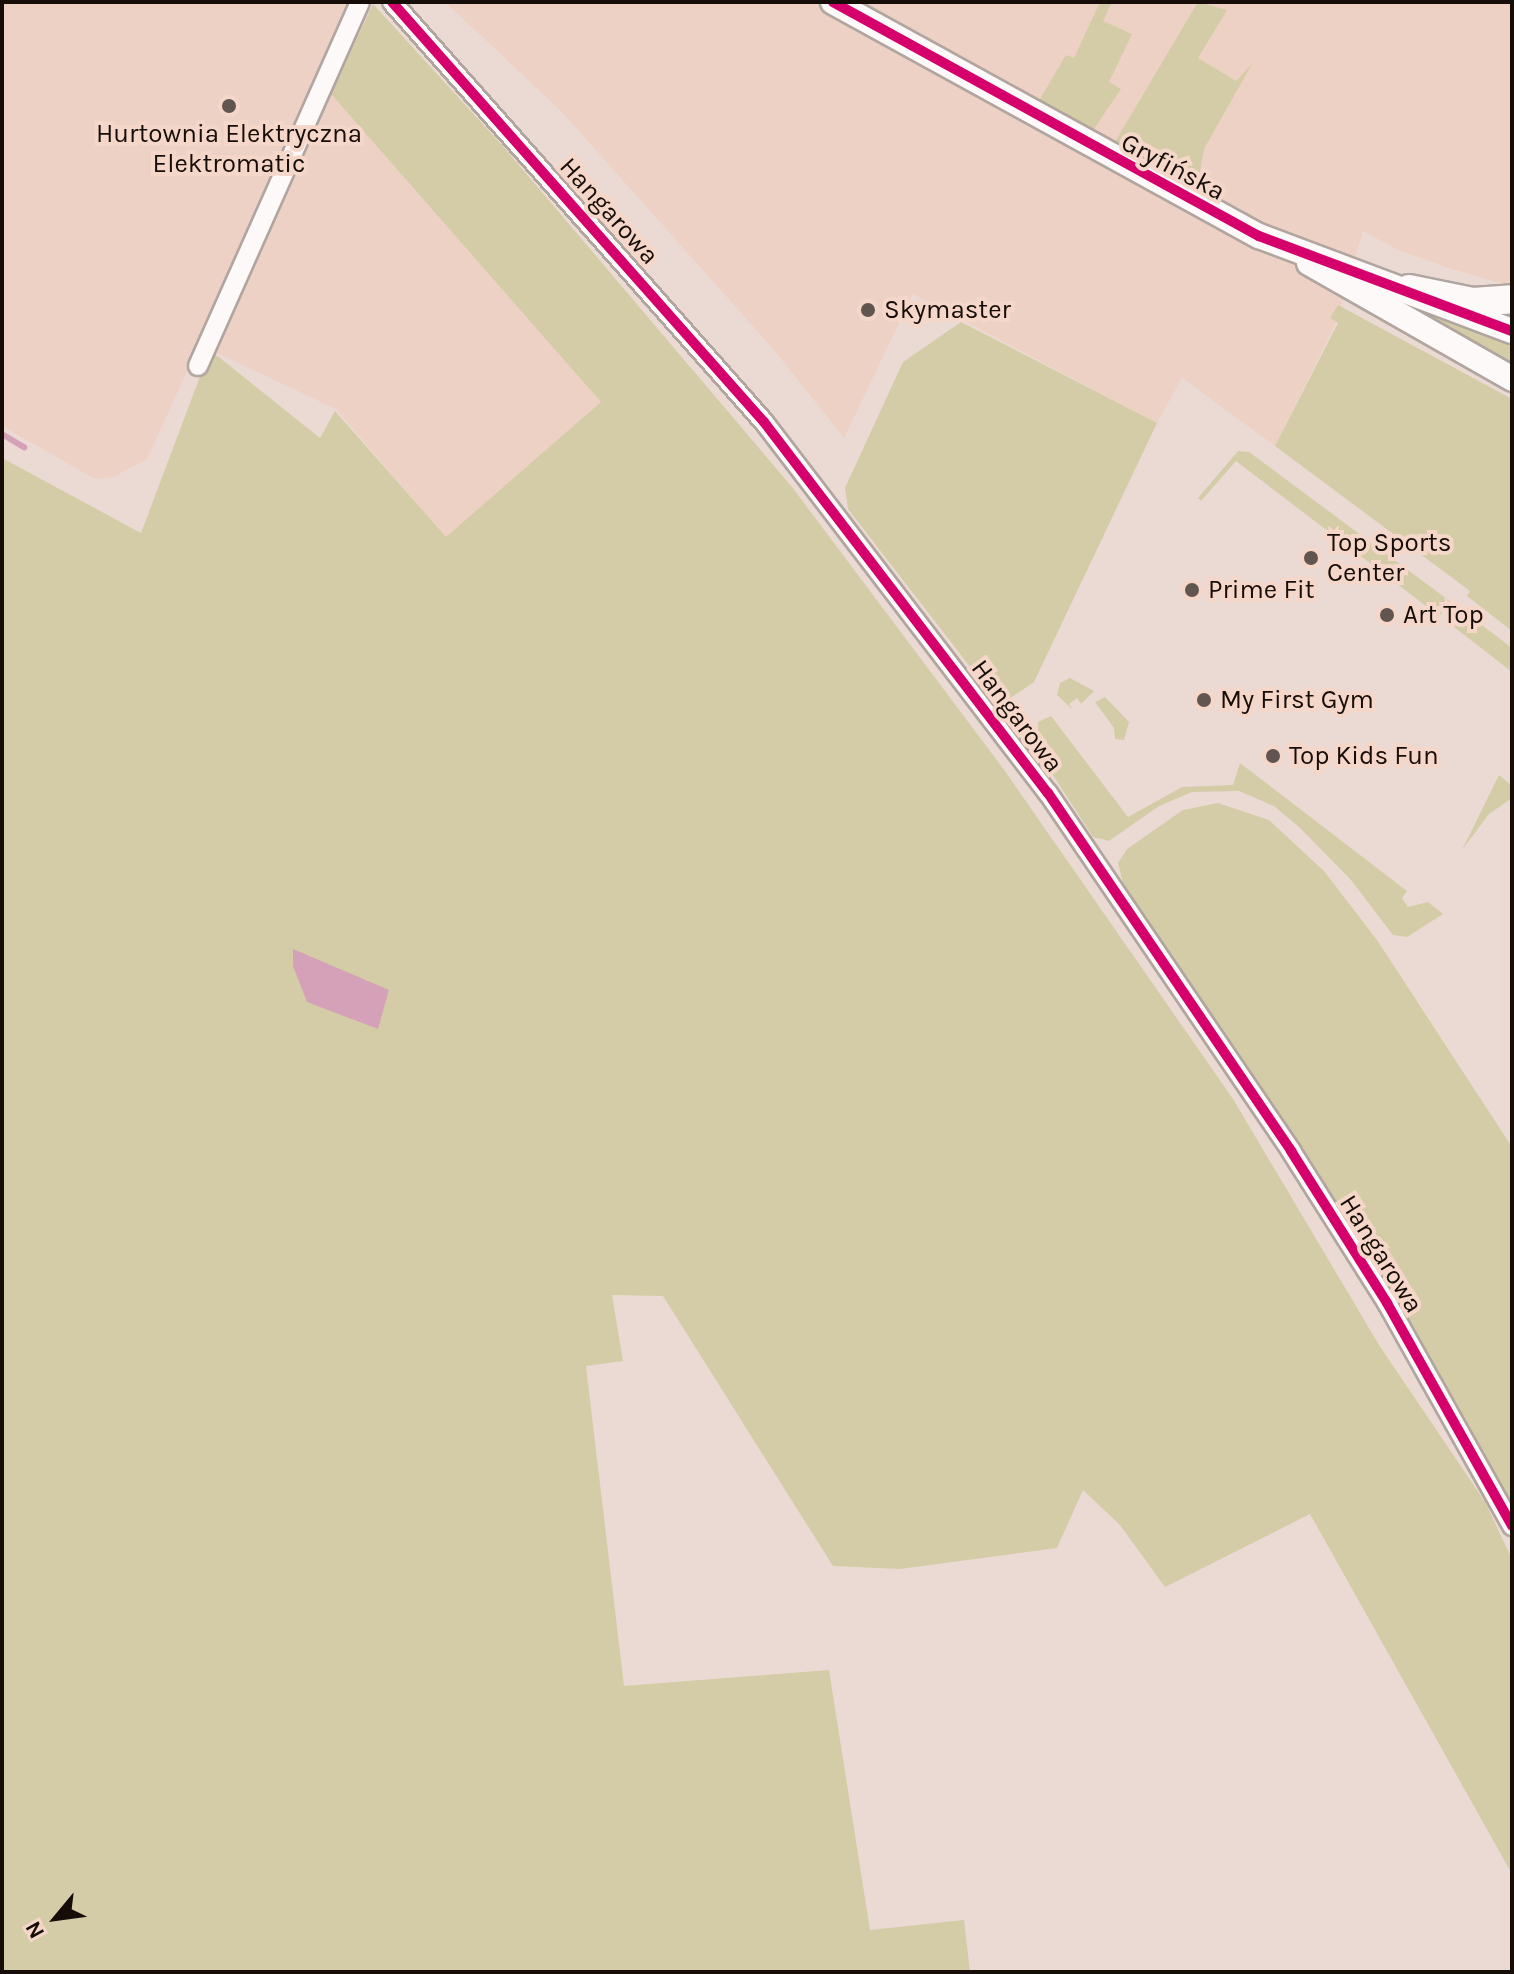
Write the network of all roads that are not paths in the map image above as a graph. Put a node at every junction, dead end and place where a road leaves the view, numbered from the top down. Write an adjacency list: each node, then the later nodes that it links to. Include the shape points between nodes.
1 (360, 2): 8 (street)
2 (392, 2): 10 (street, Hangarowa, via 764,422 1048,793 1202,1017 1363,1266)
3 (833, 2): 4 (street, Gryfińska, via 1196,206)
4 (1291, 250): 5 (street, Gryfińska); 9 (street, Gryfińska, via 1342,286)
5 (1409, 289): 6 (main road, via 1473,302); 7 (street, Gryfińska)
6 (1512, 299)
7 (1512, 331)
8 (198, 366)
9 (1512, 379)
10 (1512, 1526)

